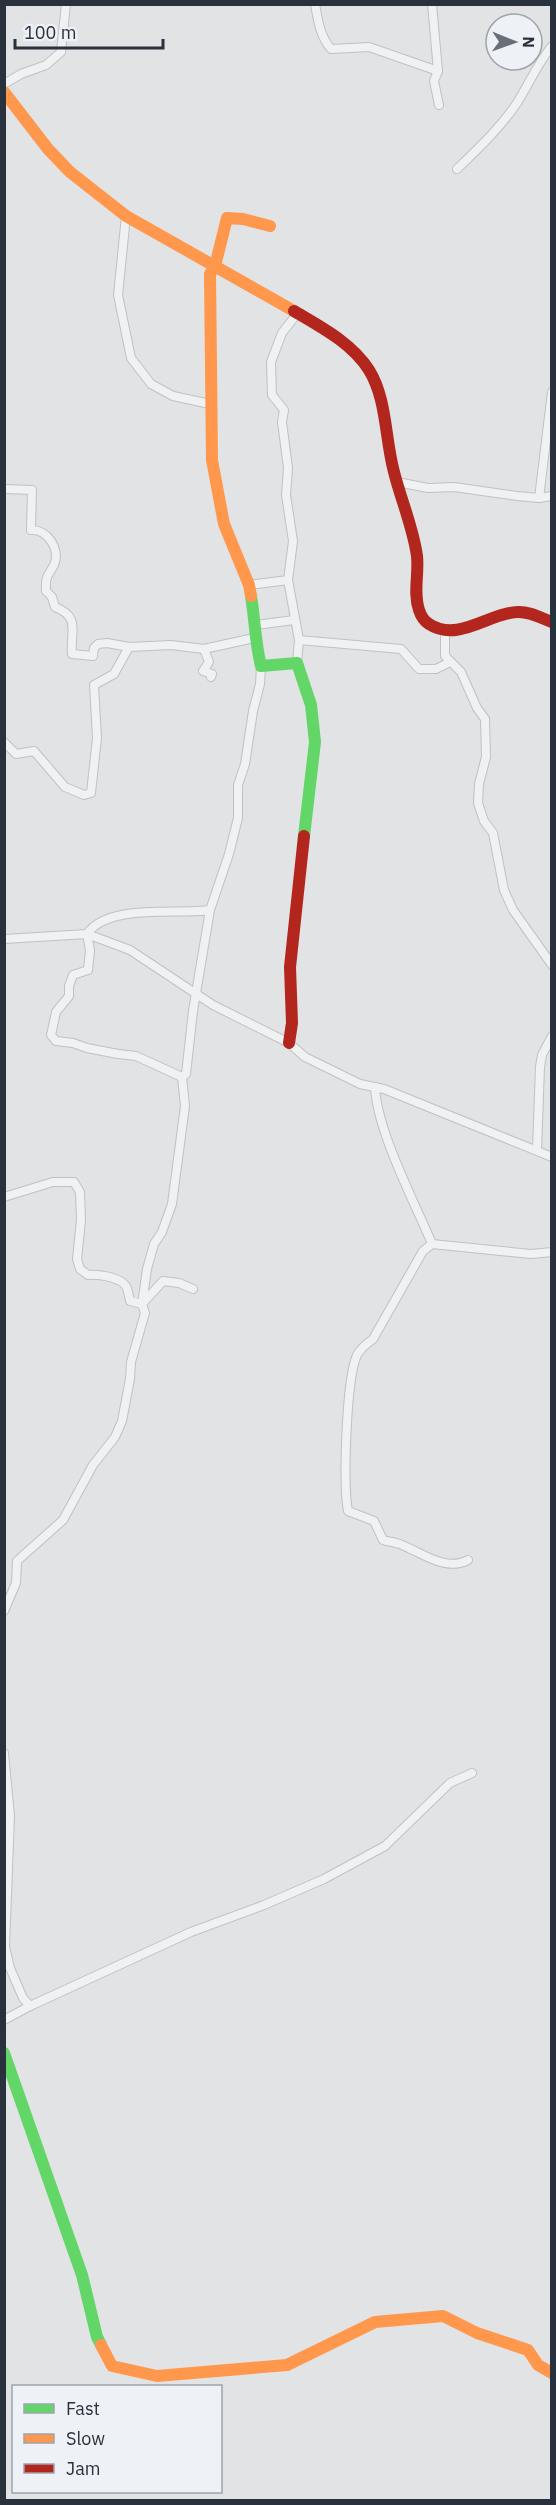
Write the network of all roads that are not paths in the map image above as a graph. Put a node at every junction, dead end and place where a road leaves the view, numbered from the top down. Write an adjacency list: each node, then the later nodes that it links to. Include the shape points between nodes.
1 (66, 4): 6 (street, via 62,52 46,65)
2 (315, 4): 5 (street, via 319,28 331,49 369,47)
3 (432, 4): 5 (street)
4 (552, 46): 9 (street, via 516,105)
5 (438, 71): 8 (street, via 434,81)
6 (4, 84)
7 (4, 92): 10 (street, via 70,172)
8 (439, 105)
9 (457, 169)
10 (126, 216): 12 (street); 15 (street, via 118,295 131,358 151,384 173,396)
11 (270, 226): 12 (street, via 227,218)
12 (214, 266): 13 (street); 15 (street, via 210,274)
13 (297, 314): 17 (street, via 351,348 373,375); 21 (street, via 282,333 270,376 272,395 284,410 286,495 293,541)
14 (552, 392): 16 (street)
15 (210, 404): 22 (street, via 212,460 224,524)
16 (548, 438): 20 (street)
17 (397, 482): 20 (street); 26 (street, via 417,556 416,603 427,623)
18 (4, 489): 29 (street, via 32,490 31,530 45,533 51,539 54,564 47,573 46,591 55,607 72,622 72,654 93,656 98,644)
19 (552, 496): 20 (street)
20 (539, 498)
21 (288, 580): 22 (street); 23 (street)
22 (249, 585): 25 (street)
23 (294, 620): 25 (street); 28 (street)
24 (552, 622): 26 (street, via 518,612 507,613)
25 (256, 625): 27 (street)
26 (445, 632): 31 (street, via 445,656)
27 (254, 638): 30 (street); 33 (street)
28 (299, 639): 31 (street, via 401,649 419,669 436,669); 32 (street)
29 (129, 647): 30 (street, via 171,645); 35 (street, via 114,674 94,684 97,738 91,793 84,795 65,787 34,751 16,754)
30 (204, 649): 34 (street, via 209,662 203,671 209,671)
31 (450, 662): 39 (street, via 461,672 485,719 486,757 478,803 493,833 504,890 513,910)
32 (297, 663): 33 (street); 42 (street, via 311,705 315,742 292,937)
33 (261, 666): 36 (street, via 245,765 238,785 238,818)
34 (212, 677)
35 (4, 742)
36 (210, 910): 37 (street, via 139,913 98,922); 40 (street)
37 (87, 934): 38 (street); 40 (street, via 130,950); 43 (street, via 88,970 73,975 69,996 56,1012 51,1035 56,1041 136,1056)
38 (4, 939)
39 (552, 965)
40 (196, 994): 42 (street); 43 (street)
41 (552, 1035): 45 (street, via 540,1067)
42 (289, 1043): 44 (street, via 304,1057 360,1084)
43 (183, 1077): 51 (street, via 185,1106 172,1204 154,1244)
44 (375, 1087): 45 (street); 48 (street, via 394,1155)
45 (537, 1150): 46 (street)
46 (552, 1157)
47 (4, 1197): 51 (street, via 53,1182 74,1182 80,1192 80,1269 88,1275 121,1281 130,1301)
48 (432, 1244): 49 (street, via 520,1253); 52 (street, via 423,1251 373,1339 356,1357 347,1429 346,1497 348,1511 374,1521 383,1540 448,1564)
49 (552, 1252)
50 (193, 1289): 51 (street, via 179,1282 163,1281)
51 (142, 1304): 53 (street, via 145,1313 131,1362 122,1421 115,1437 93,1465 63,1520 17,1561 16,1583)
52 (468, 1560)
53 (4, 1611)
54 (4, 1753): 56 (street, via 10,1816 5,1947 10,1968)
55 (472, 1773): 56 (street, via 450,1783 385,1846 324,1879 190,1932)
56 (30, 2006): 57 (street)
57 (4, 2020)
58 (4, 2053): 59 (street, via 82,2275 97,2337 112,2366 157,2376 287,2365 375,2322 443,2316 477,2333 528,2350 538,2365)
59 (552, 2373)

